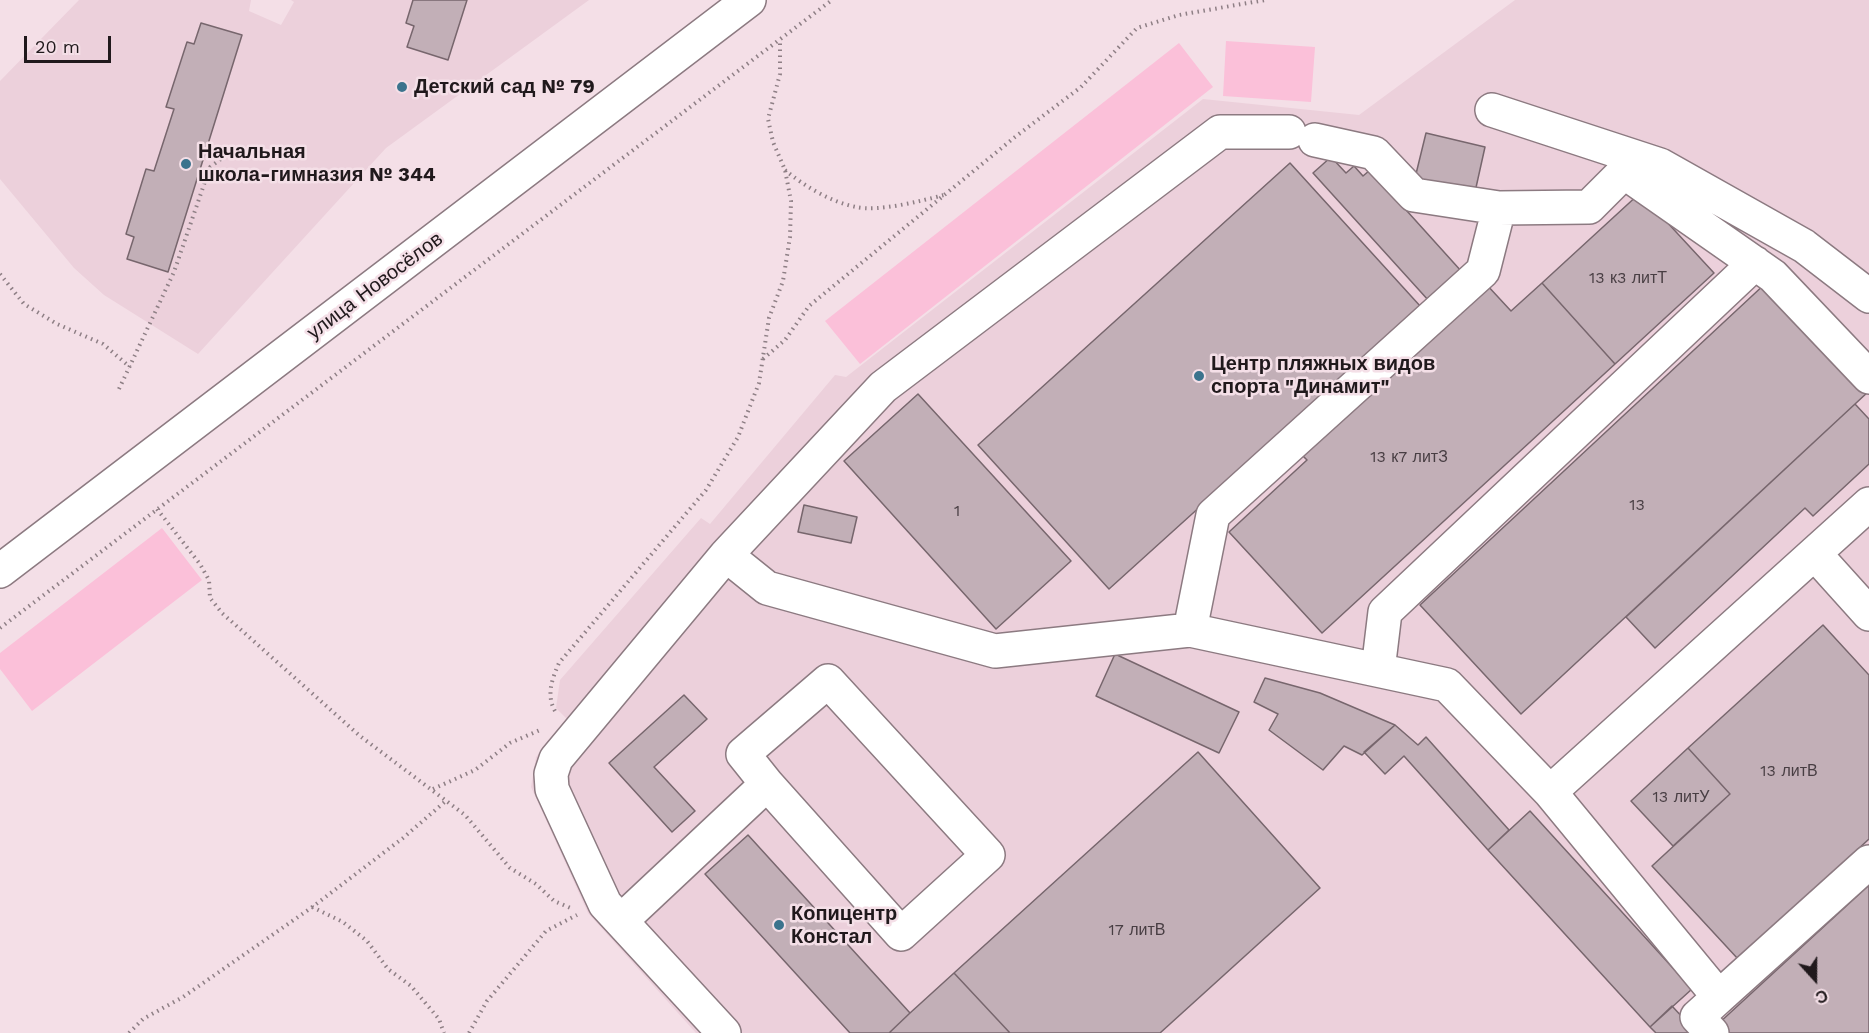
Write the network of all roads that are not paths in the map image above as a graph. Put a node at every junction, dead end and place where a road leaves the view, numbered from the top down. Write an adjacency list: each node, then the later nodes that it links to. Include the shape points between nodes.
1 (749, 0): 10 (street, улица Новосёлов)
2 (1492, 110): 5 (street, via 1660,165 1804,246)
3 (1499, 208): 4 (street, via 1589,207 1624,172); 9 (street, via 1414,195 1374,153 1302,136 1220,132 883,387); 12 (street, via 1483,271 1214,515)
4 (1755, 263): 6 (street, via 1773,276); 13 (street, via 1385,612)
5 (1869, 296)
6 (1869, 377)
7 (1869, 504): 8 (street)
8 (1815, 554): 11 (street); 15 (street)
9 (726, 555): 12 (street, via 767,588 995,651); 17 (street, via 570,731 551,774 552,789 605,904)
10 (0, 571)
11 (1869, 614)
12 (1190, 630): 13 (street)
13 (1378, 670): 15 (street, via 1447,685)
14 (767, 783): 14 (street, via 743,754 828,681 988,855 901,934); 17 (street)
15 (1550, 792): 18 (street)
16 (1869, 862): 18 (street)
17 (622, 920): 19 (street)
18 (1719, 997): 20 (street, via 1697,1017)
19 (724, 1033)
20 (1712, 1033)

